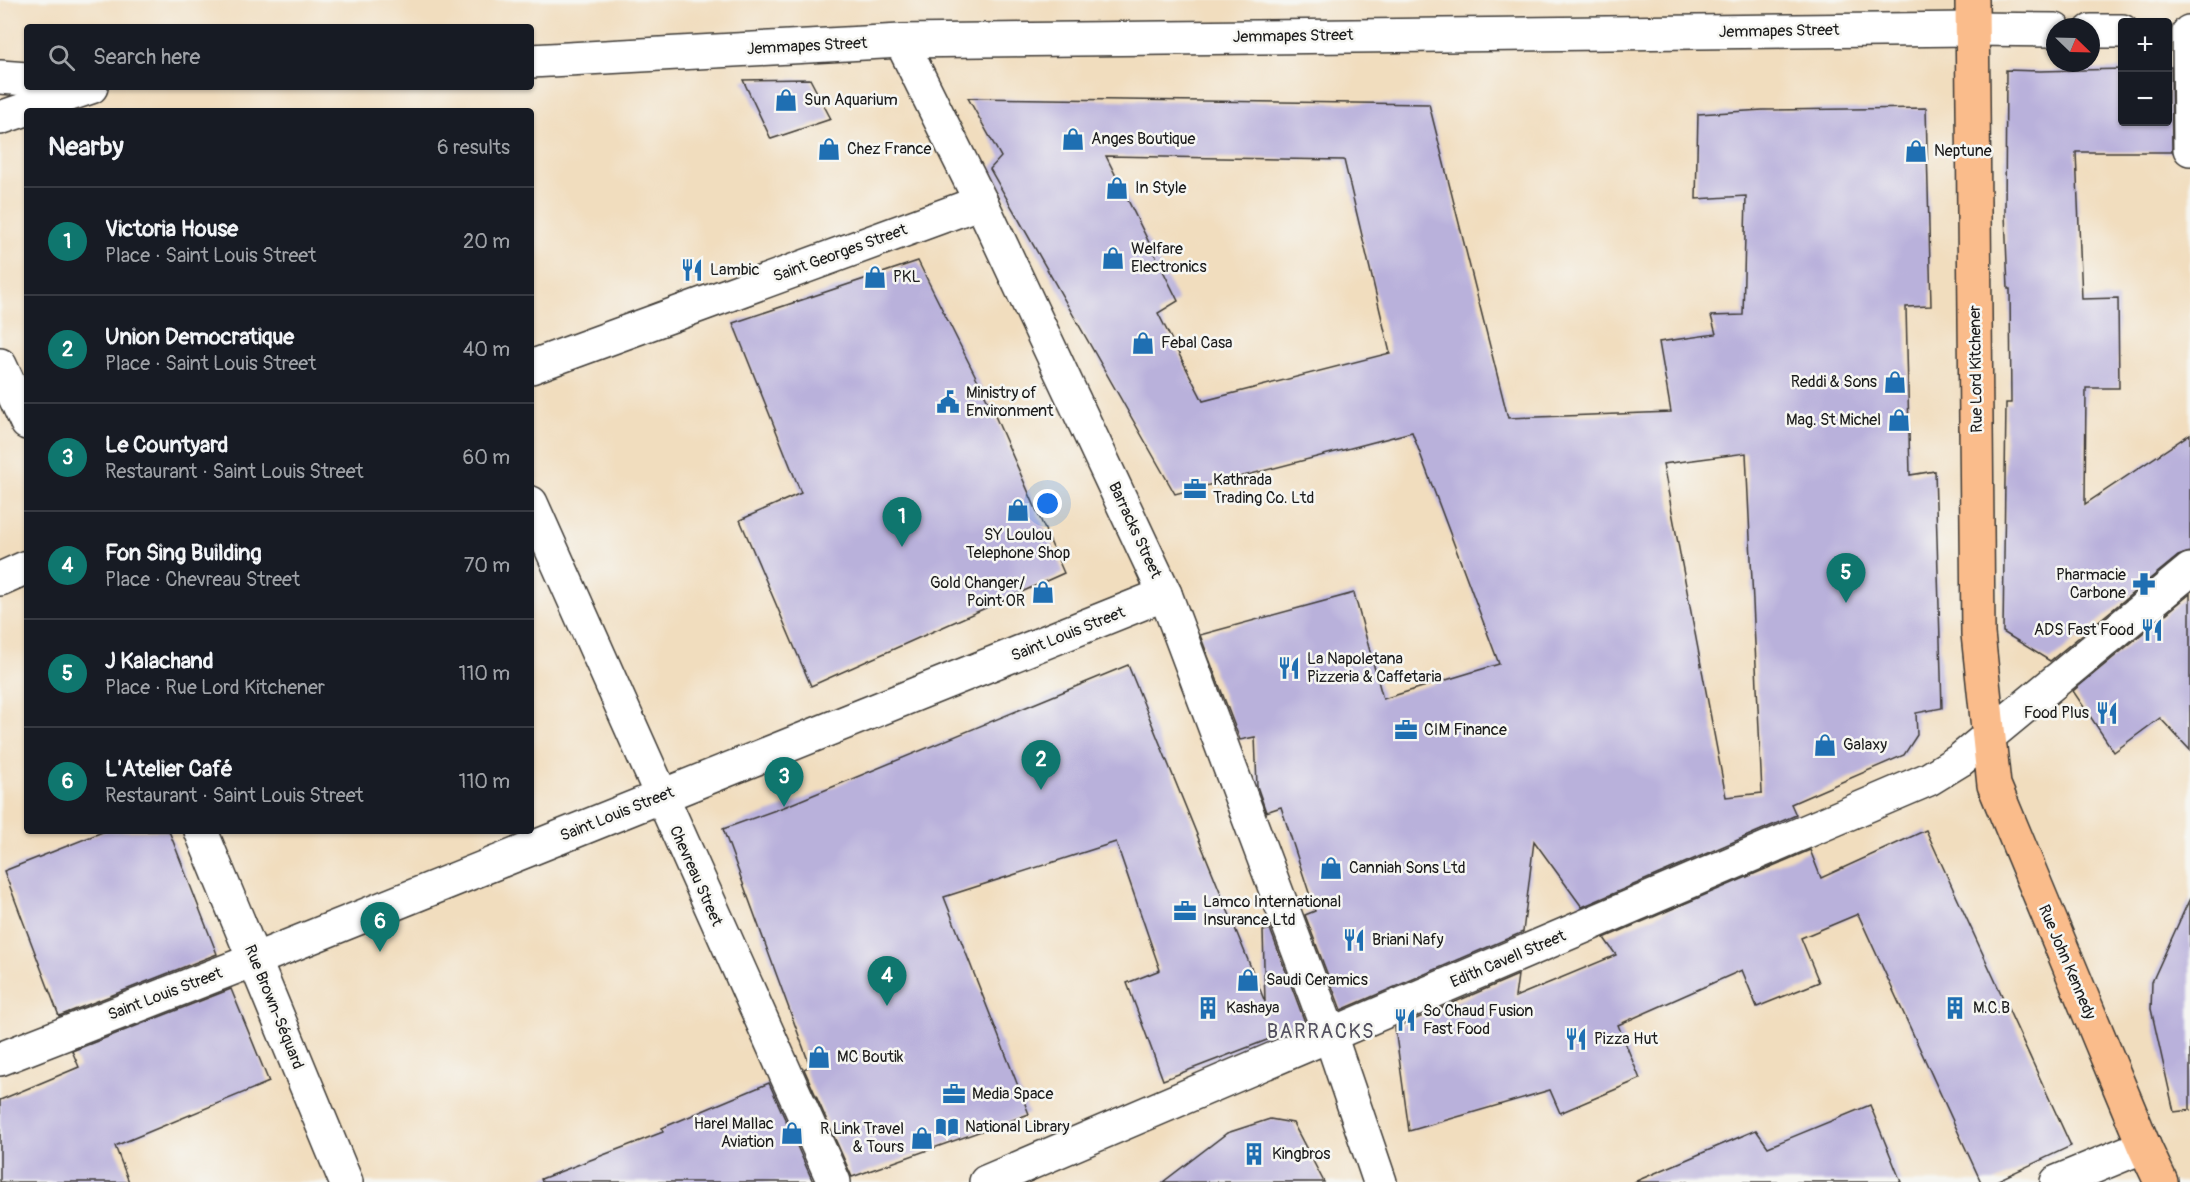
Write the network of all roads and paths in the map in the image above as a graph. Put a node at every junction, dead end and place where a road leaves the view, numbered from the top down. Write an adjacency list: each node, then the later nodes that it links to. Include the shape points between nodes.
1 (1972, 14): 2 (street, Jemmapes Street); 6 (street, Jemmapes Street); 24 (main road, Rue Lord Kitchener, via 1978,634)
2 (2046, 28)
3 (2100, 31): 4 (street)
4 (2118, 31)
5 (2182, 32): 14 (street)
6 (901, 41): 7 (street, Jemmapes Street); 15 (street, Barracks Street)
7 (534, 62)
8 (0, 77): 9 (street)
9 (24, 79)
10 (82, 90): 11 (street)
11 (29, 108)
12 (24, 110): 13 (street)
13 (0, 118)
14 (2190, 149)
15 (981, 202): 17 (street, Saint Georges Street); 23 (street, Barracks Street)
16 (0, 365): 18 (street)
17 (534, 366)
18 (24, 417)
19 (534, 510): 25 (street, Chevreau Street)
20 (24, 568): 22 (street)
21 (2190, 570): 24 (street, Edith Cavell Street)
22 (0, 579)
23 (1165, 594): 25 (street, Saint Louis Street); 28 (street, Barracks Street)
24 (1989, 737): 28 (street, Edith Cavell Street, via 1929,779); 30 (main road, Rue John Kennedy, via 1994,785)
25 (661, 797): 27 (street, Saint Louis Street); 32 (street, Chevreau Street)
26 (202, 834): 27 (street, Rue Brown-Séquard)
27 (254, 960): 29 (street, Saint Louis Street); 31 (street, Rue Brown-Séquard)
28 (1329, 1035): 33 (street, Edith Cavell Street); 34 (street, Barracks Street)
29 (0, 1059)
30 (2144, 1146): 35 (street); 36 (main road, Rue John Kennedy)
31 (346, 1182)
32 (834, 1182)
33 (986, 1182)
34 (1380, 1182)
35 (2057, 1182)
36 (2161, 1182)

